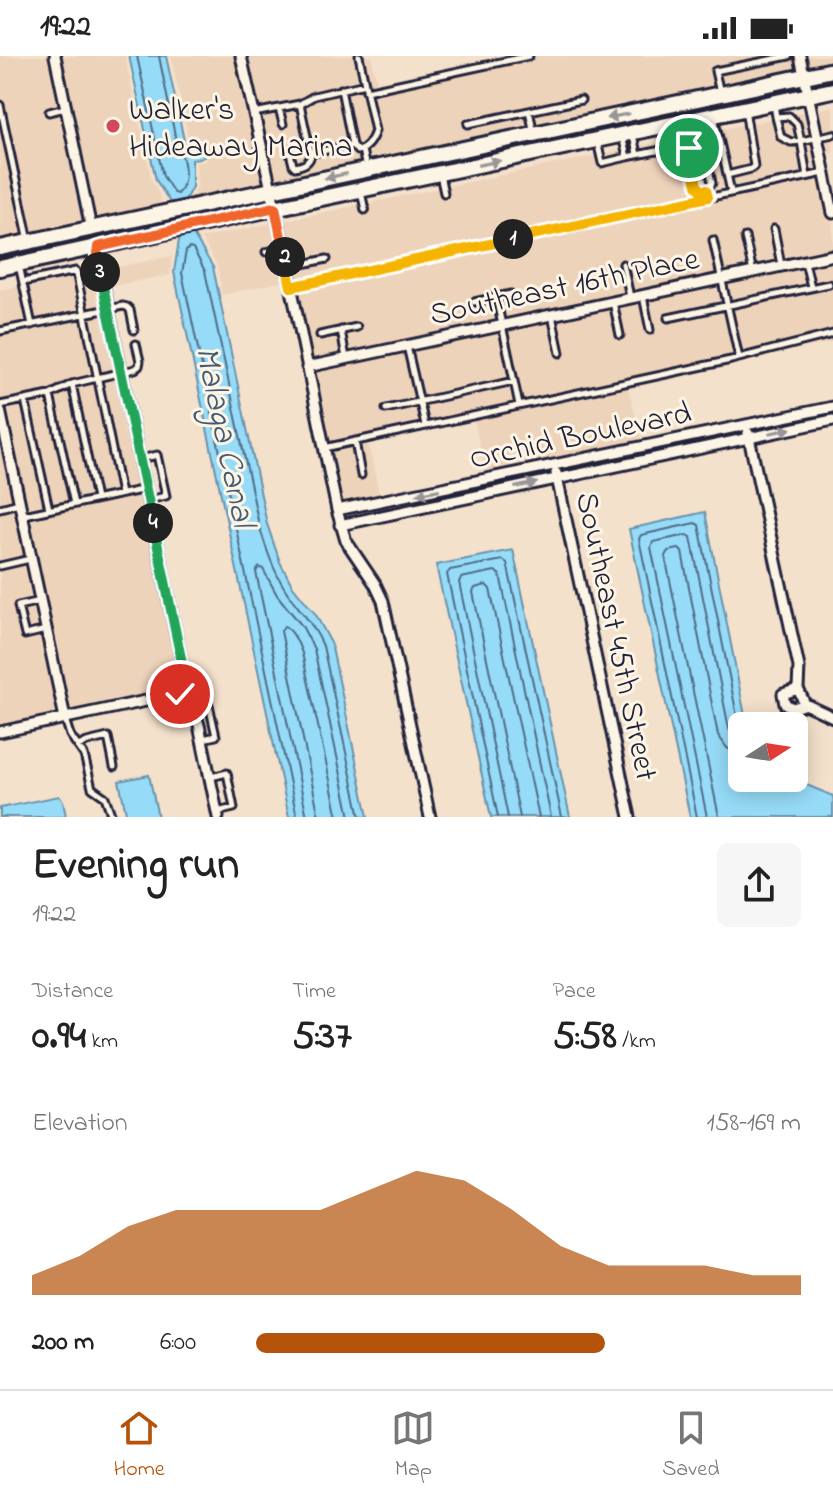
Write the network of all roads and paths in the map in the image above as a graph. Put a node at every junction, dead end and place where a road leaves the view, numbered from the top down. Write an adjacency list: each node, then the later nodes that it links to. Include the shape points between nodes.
1 (55, 56): 18 (street)
2 (241, 56): 24 (street)
3 (359, 56): 10 (lane)
4 (529, 56): 10 (lane)
5 (789, 56): 12 (lane, via 715,71)
6 (800, 56): 8 (street)
7 (833, 70): 8 (main road)
8 (804, 76): 12 (main road); 13 (street)
9 (341, 89): 10 (lane); 16 (lane); 39 (lane)
10 (366, 90): 15 (lane); 25 (lane)
11 (833, 90): 13 (main road)
12 (720, 94): 32 (main road, one-way to 32)
13 (808, 95): 21 (main road); 36 (street)
14 (581, 100): 22 (lane)
15 (362, 102)
16 (300, 104): 19 (lane); 42 (lane)
17 (0, 105): 63 (lane)
18 (66, 108): 23 (lane); 59 (street)
19 (279, 108): 24 (lane); 29 (lane)
20 (745, 109): 21 (main road); 26 (main road); 48 (lane, via 754,166)
21 (775, 110): 38 (lane, via 792,117); 38 (lane, via 781,137)
22 (529, 111): 30 (lane); 32 (lane)
23 (49, 112)
24 (254, 113): 50 (street)
25 (371, 114): 27 (lane); 41 (lane, via 375,131)
26 (714, 115): 28 (main road); 48 (lane)
27 (365, 120)
28 (690, 120): 31 (main road); 35 (lane)
29 (283, 124)
30 (468, 124)
31 (666, 126): 33 (main road); 43 (lane, via 671,148)
32 (534, 133): 45 (main road)
33 (627, 134): 37 (main road); 43 (lane); 44 (lane)
34 (833, 134): 36 (lane)
35 (694, 137): 54 (lane, via 689,148 697,185); 54 (lane, via 704,144 712,183)
36 (817, 137): 38 (lane); 46 (street)
37 (597, 140): 44 (lane, via 602,163); 47 (main road, one-way to 37)
38 (801, 141): 49 (lane)
39 (352, 145): 41 (lane); 42 (lane)
40 (289, 149): 42 (lane, via 295,167 305,165)
41 (362, 150): 45 (lane)
42 (312, 153)
43 (637, 156): 44 (lane)
44 (627, 157)
45 (367, 169): 50 (main road, one-way to 50)
46 (825, 172): 49 (lane); 58 (street)
47 (440, 174): 51 (main road); 53 (lane)
48 (727, 175): 52 (lane)
49 (807, 176): 52 (lane)
50 (271, 190): 55 (street); 57 (main road)
51 (361, 191): 55 (main road); 56 (lane)
52 (731, 192): 54 (lane)
53 (444, 193)
54 (707, 194): 80 (lane)
55 (275, 207): 64 (main road); 66 (street)
56 (365, 210)
57 (171, 213): 59 (main road); 64 (main road, via 106,236)
58 (833, 213)
59 (91, 228): 63 (main road); 71 (main road, via 76,242 38,252)
60 (774, 229): 73 (lane)
61 (745, 237): 76 (lane)
62 (713, 240): 77 (lane)
63 (29, 241): 65 (main road)
64 (98, 247): 71 (main road); 89 (street)
65 (0, 248)
66 (283, 248): 67 (lane); 74 (street)
67 (266, 252)
68 (833, 255): 70 (street, Southeast 16th Place)
69 (327, 259): 74 (lane)
70 (805, 261): 73 (street, Southeast 16th Place); 81 (lane)
71 (20, 264): 75 (main road); 78 (lane)
72 (623, 264): 85 (lane)
73 (781, 266): 76 (street, Southeast 16th Place)
74 (287, 267): 80 (street)
75 (0, 268)
76 (753, 272): 77 (street, Southeast 16th Place)
77 (721, 278): 83 (street, Southeast 16th Place); 88 (lane)
78 (23, 282): 90 (lane, via 76,271); 93 (lane)
79 (829, 284): 81 (lane)
80 (291, 287): 108 (street)
81 (811, 288): 88 (lane)
82 (511, 294): 84 (lane)
83 (643, 295): 85 (street, Southeast 16th Place); 98 (lane)
84 (496, 297): 87 (lane); 94 (lane)
85 (630, 297): 86 (street, Southeast 16th Place)
86 (613, 301): 91 (street, Southeast 16th Place); 102 (lane)
87 (474, 302)
88 (728, 306): 92 (lane); 107 (lane)
89 (108, 309): 90 (lane); 96 (lane, via 127,307); 109 (street)
90 (85, 314): 93 (lane); 110 (lane)
91 (551, 314): 94 (street, Southeast 16th Place); 105 (lane)
92 (668, 318)
93 (32, 325): 99 (lane)
94 (502, 325): 104 (street, Southeast 16th Place); 111 (lane)
95 (357, 327): 97 (lane)
96 (134, 330)
97 (341, 330): 101 (lane); 106 (lane)
98 (650, 330)
99 (0, 331)
100 (833, 334): 107 (lane)
101 (320, 335)
102 (620, 335)
103 (136, 344): 109 (lane, via 139,366)
104 (406, 345): 106 (street, Southeast 16th Place); 115 (lane)
105 (560, 353)
106 (346, 358): 108 (street, Southeast 16th Place)
107 (739, 358): 116 (lane)
108 (307, 367): 126 (street)
109 (121, 372): 110 (lane); 127 (street)
110 (97, 378): 112 (lane); 132 (lane)
111 (514, 381): 115 (lane); 116 (lane)
112 (72, 384): 113 (lane); 133 (lane)
113 (50, 395): 114 (lane); 136 (lane)
114 (25, 400): 118 (lane); 138 (lane)
115 (419, 402): 119 (lane); 121 (lane)
116 (519, 405): 121 (lane)
117 (833, 407): 122 (street, Orchid Boulevard)
118 (0, 408): 123 (street)
119 (386, 409)
120 (833, 420): 124 (street, Orchid Boulevard, one-way to 120)
121 (425, 425): 125 (lane)
122 (746, 425): 124 (street); 128 (street, Orchid Boulevard)
123 (3, 435): 135 (street)
124 (749, 438): 130 (street, Orchid Boulevard); 146 (street, via 799,667)
125 (355, 441): 126 (lane); 129 (lane)
126 (324, 448): 139 (street)
127 (140, 459): 131 (street); 134 (lane, via 157,455 166,496)
128 (555, 466): 130 (street, Southeast 45th Street); 139 (street, Orchid Boulevard, one-way to 139)
129 (361, 475)
130 (557, 478): 141 (street, Orchid Boulevard, one-way to 130); 158 (street, Southeast 45th Street)
131 (146, 489): 132 (lane); 134 (street)
132 (121, 494): 133 (lane)
133 (96, 499): 136 (lane)
134 (148, 500): 147 (street)
135 (20, 503): 137 (lane); 140 (street)
136 (74, 504): 138 (lane)
137 (0, 508)
138 (49, 509): 140 (lane)
139 (337, 510): 141 (street)
140 (23, 515): 142 (street)
141 (340, 525): 157 (street, via 383,601)
142 (32, 559): 143 (lane); 144 (street)
143 (0, 566)
144 (41, 601): 145 (street); 145 (lane, via 18,606 25,635)
145 (47, 630): 150 (street)
146 (798, 689): 148 (street); 148 (street, via 783,694 785,704)
147 (188, 692): 150 (street); 154 (street)
148 (805, 704): 149 (street)
149 (833, 717)
150 (65, 718): 151 (street); 152 (lane)
151 (0, 732)
152 (78, 746): 153 (lane, via 108,737); 156 (lane, via 92,788 105,797)
153 (114, 767)
154 (210, 777): 155 (street); 155 (lane, via 227,773 234,808)
155 (217, 814)
156 (112, 817)
157 (430, 817)
158 (630, 817)

